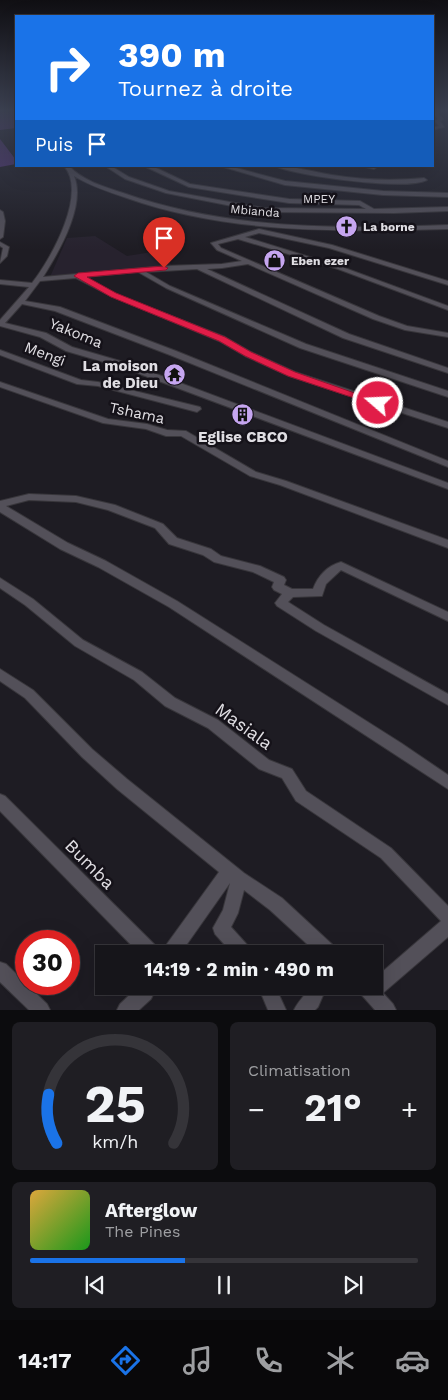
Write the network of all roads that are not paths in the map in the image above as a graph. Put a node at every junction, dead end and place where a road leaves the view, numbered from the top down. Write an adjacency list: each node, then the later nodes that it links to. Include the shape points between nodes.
1 (109, 167): 9 (street, MPEY, via 127,178 176,194 270,211)
2 (150, 167): 9 (street, via 189,185 289,201 360,203)
3 (226, 167): 7 (street, via 294,184 383,194)
4 (282, 167): 6 (street, via 346,180)
5 (67, 168): 11 (street, Mbianda, via 116,193 162,209 201,216 348,229); 20 (street, via 76,194 58,245)
6 (424, 180)
7 (448, 195)
8 (448, 208): 9 (street, MPEY)
9 (373, 210)
10 (0, 212): 12 (street)
11 (448, 227)
12 (0, 237)
13 (239, 238): 16 (street, via 214,243 219,249); 22 (street, via 258,231 322,244); 25 (street, via 340,268)
14 (0, 244): 15 (street, via 6,247)
15 (0, 261)
16 (247, 262): 17 (street); 27 (street, via 388,322 413,330)
17 (198, 267): 18 (street); 29 (street, via 346,336)
18 (140, 270): 19 (street); 31 (street, via 168,287 303,346)
19 (78, 276): 20 (street); 33 (street, via 114,295 222,339 292,374)
20 (40, 279): 23 (street)
21 (0, 282): 23 (street)
22 (448, 282)
23 (35, 286): 24 (street)
24 (22, 302): 26 (street); 34 (street, via 57,310 173,353)
25 (448, 308)
26 (0, 324): 35 (street, Yakoma, via 43,335 69,349 124,365)
27 (448, 335)
28 (0, 352): 32 (street, Mengi, via 80,382)
29 (448, 370)
30 (0, 384): 37 (street, Tshama, via 106,421 147,426 166,433 183,433 255,475)
31 (448, 394)
32 (197, 409)
33 (448, 425)
34 (448, 464)
35 (448, 486)
36 (0, 506): 39 (street, via 29,496 76,499 111,507 159,526 173,541 280,580 278,586); 43 (street, via 64,546 173,604 396,746)
37 (448, 544)
38 (0, 582): 46 (street, Masiala, via 79,643 138,676 170,702 213,724 264,765 287,773 301,796 386,853)
39 (290, 592): 40 (street, via 318,593 328,573 341,566); 42 (street, via 281,603)
40 (448, 617)
41 (0, 674): 45 (street, via 29,694 122,784)
42 (448, 700)
43 (448, 783)
44 (0, 801): 48 (street, Bumba)
45 (234, 874): 49 (street); 50 (street, via 230,913 222,928); 51 (street, via 276,904)
46 (448, 917)
47 (448, 926): 53 (street)
48 (143, 945)
49 (177, 945)
50 (236, 945)
51 (320, 945)
52 (0, 970): 58 (street)
53 (383, 978)
54 (143, 995): 59 (street)
55 (270, 995): 60 (street)
56 (315, 995): 61 (street)
57 (374, 995): 62 (street)
58 (42, 1010)
59 (126, 1010)
60 (277, 1010)
61 (303, 1010)
62 (387, 1010)

